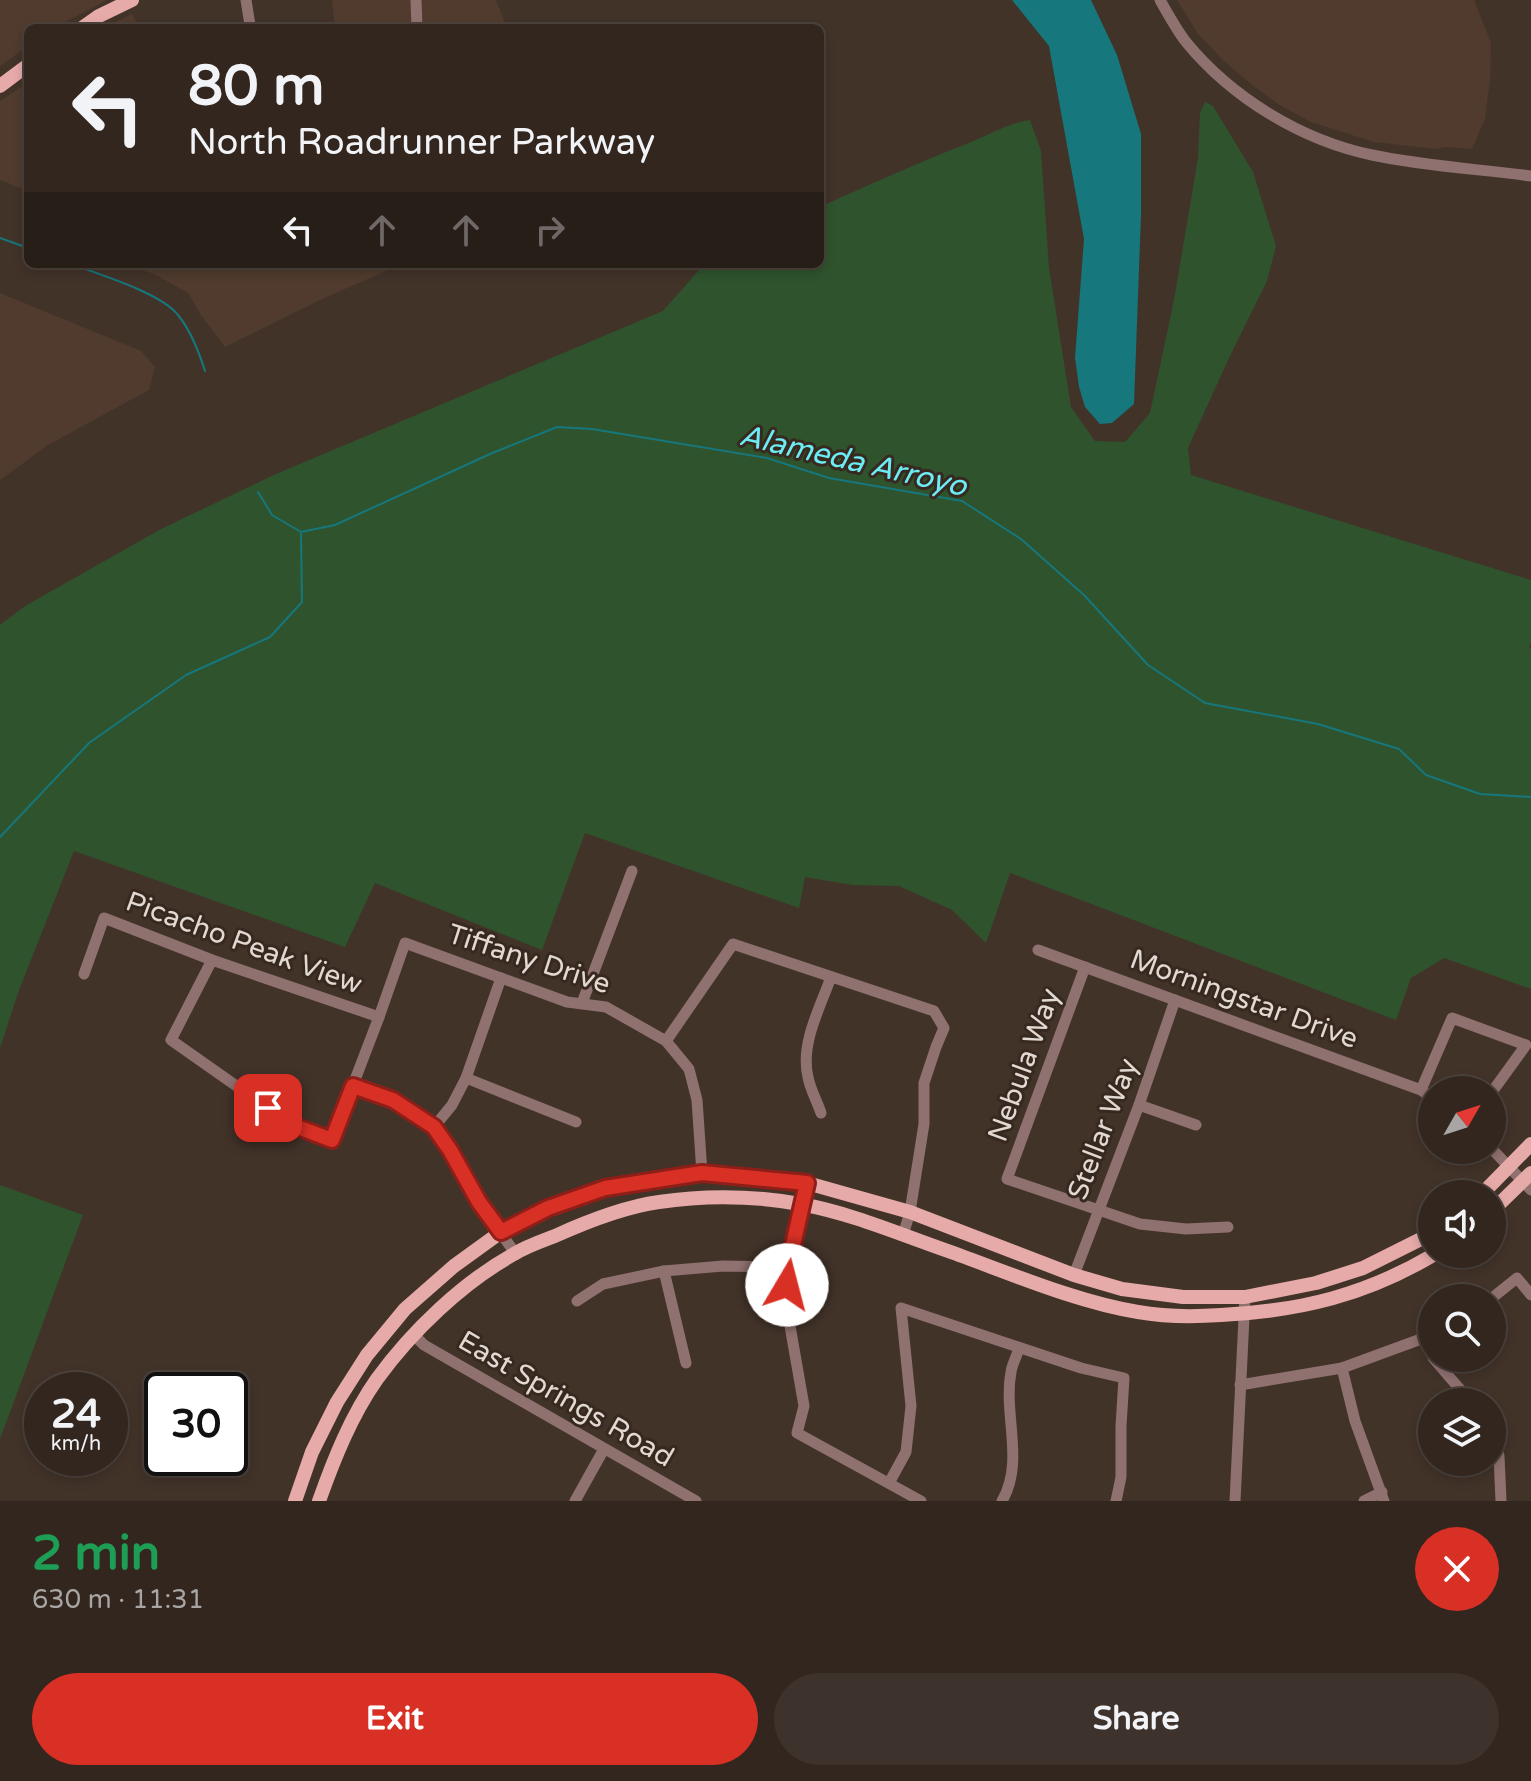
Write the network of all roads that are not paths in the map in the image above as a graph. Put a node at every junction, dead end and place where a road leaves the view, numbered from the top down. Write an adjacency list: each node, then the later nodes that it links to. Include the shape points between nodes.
1 (132, 0): 5 (main road)
2 (246, 0): 6 (street)
3 (416, 0): 7 (street)
4 (1160, 0): 10 (street, via 1211,68 1271,115 1305,133 1370,155)
5 (88, 24)
6 (250, 24)
7 (417, 24)
8 (24, 73): 9 (main road)
9 (0, 86)
10 (1531, 176)
11 (632, 871): 19 (street)
12 (1038, 950): 14 (street, Morningstar Drive)
13 (212, 960): 15 (street, Picacho Peak View, via 104,918); 20 (street, Picacho Peak View); 25 (street, via 171,1040 292,1125 332,1140)
14 (1085, 967): 18 (street, Morningstar Drive); 41 (street, Nebula Way, via 1007,1179)
15 (84, 974)
16 (831, 977): 21 (street, via 733,944); 28 (street, via 805,1059); 42 (street, via 934,1011 944,1028 924,1083 924,1124)
17 (501, 978): 19 (street, Tiffany Drive); 20 (street, Tiffany Drive, via 405,943); 24 (street)
18 (1175, 1000): 26 (street, Morningstar Drive); 27 (street, Stellar Way)
19 (582, 1003): 21 (street, Tiffany Drive, via 606,1007)
20 (379, 1017): 25 (street)
21 (666, 1041): 35 (street, Tiffany Drive, via 689,1069 697,1100)
22 (1427, 1076): 23 (street, via 1452,1018 1526,1045)
23 (1504, 1076)
24 (466, 1078): 29 (street); 31 (street)
25 (353, 1086): 31 (street, via 393,1100)
26 (1418, 1089)
27 (1139, 1105): 30 (street); 41 (street, Stellar Way)
28 (821, 1113)
29 (576, 1122)
30 (1196, 1125)
31 (434, 1127): 44 (street)
32 (1531, 1144): 34 (main road)
33 (1505, 1164): 34 (street)
34 (1509, 1168): 36 (main road); 37 (street)
35 (702, 1173): 38 (main road); 44 (main road, via 605,1188)
36 (1497, 1180)
37 (1528, 1181): 39 (main road)
38 (807, 1183): 40 (street); 42 (main road)
39 (1506, 1199)
40 (802, 1204): 45 (main road); 47 (main road, via 717,1198 657,1202 581,1225); 49 (street)
41 (1098, 1211): 43 (street, via 1140,1224); 51 (street, Stellar Way)
42 (910, 1212): 45 (street); 51 (main road)
43 (1228, 1227)
44 (501, 1232): 47 (street); 69 (main road, via 405,1309 367,1355 318,1439)
45 (903, 1235): 56 (main road, via 1135,1312 1179,1317)
46 (1418, 1240): 54 (main road, via 1363,1268)
47 (515, 1253): 57 (main road, via 472,1282)
48 (1418, 1264): 56 (main road, via 1311,1305)
49 (788, 1267): 50 (street); 67 (street, via 786,1303 804,1406 797,1433)
50 (664, 1271): 55 (street, via 603,1284); 60 (street)
51 (1074, 1275): 54 (main road, via 1122,1289 1183,1297)
52 (1506, 1287): 53 (street, via 1517,1278)
53 (1531, 1295)
54 (1245, 1297): 56 (street)
55 (577, 1301)
56 (1245, 1314): 63 (street)
57 (414, 1335): 65 (street, East Springs Road); 70 (main road, via 369,1394)
58 (1418, 1340): 61 (street)
59 (1019, 1348): 67 (street, via 901,1308 911,1406 906,1452); 74 (street, via 1011,1372 1013,1462 1010,1488); 75 (street, via 1124,1378)
60 (686, 1363)
61 (1342, 1368): 63 (street); 68 (street)
62 (1445, 1372): 64 (street)
63 (1240, 1385): 76 (street)
64 (1459, 1388)
65 (604, 1449): 71 (street); 72 (street, East Springs Road)
66 (1500, 1476): 78 (street)
67 (889, 1483): 73 (street)
68 (1383, 1497): 77 (street)
69 (295, 1501)
70 (319, 1501)
71 (575, 1501)
72 (696, 1501)
73 (921, 1501)
74 (1002, 1501)
75 (1116, 1501)
76 (1235, 1501)
77 (1364, 1501)
78 (1501, 1501)

